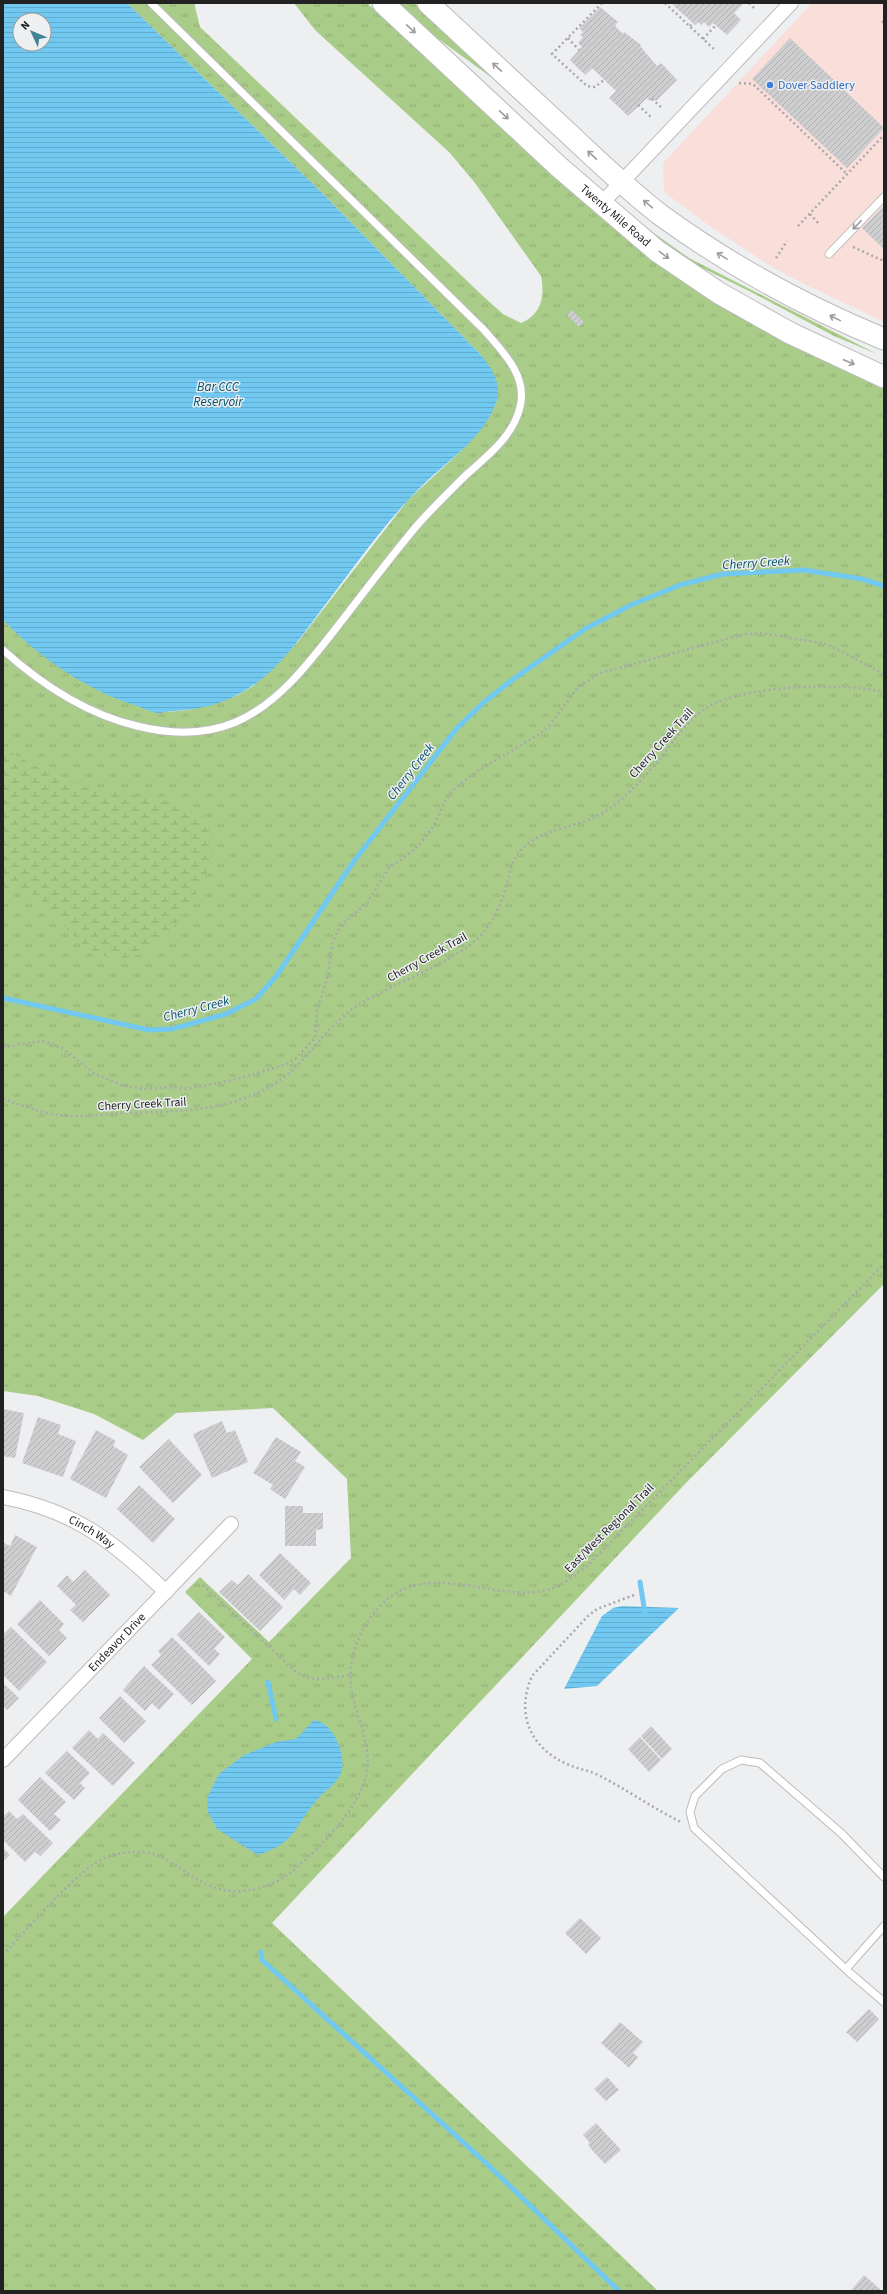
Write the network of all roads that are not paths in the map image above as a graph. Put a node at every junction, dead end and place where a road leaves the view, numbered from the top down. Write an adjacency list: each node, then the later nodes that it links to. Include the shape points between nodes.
1 (151, 3): 13 (lane, via 484,330 515,369 522,393 520,407 516,420 504,438 415,528 304,667 267,703 235,722 205,730 172,732 119,721 68,699)
2 (383, 3): 7 (main road, Twenty Mile Road, one-way to 7)
3 (428, 3): 5 (main road, one-way to 3)
4 (791, 3): 5 (street)
5 (621, 181): 7 (street); 10 (main road, one-way to 5, via 820,311 742,268 661,215)
6 (884, 197): 8 (lane, one-way to 8)
7 (601, 204): 9 (main road, Twenty Mile Road, one-way to 9, via 657,251)
8 (829, 254)
9 (732, 301): 11 (main road, via 755,299 822,335); 12 (main road, Twenty Mile Road, one-way to 12, via 803,340)
10 (884, 339)
11 (884, 362)
12 (884, 377)
13 (3, 650)
14 (3, 1497): 16 (street, Cinch Way, via 55,1512 84,1526 119,1548)
15 (231, 1524): 16 (street, Endeavor Drive)
16 (166, 1592): 17 (street, Endeavor Drive)
17 (3, 1760)
18 (884, 1877): 20 (lane, via 841,1833 760,1763 741,1760 722,1769 695,1796 690,1812 694,1828)
19 (884, 1926): 20 (lane)
20 (846, 1969): 21 (lane)
21 (884, 2002)

